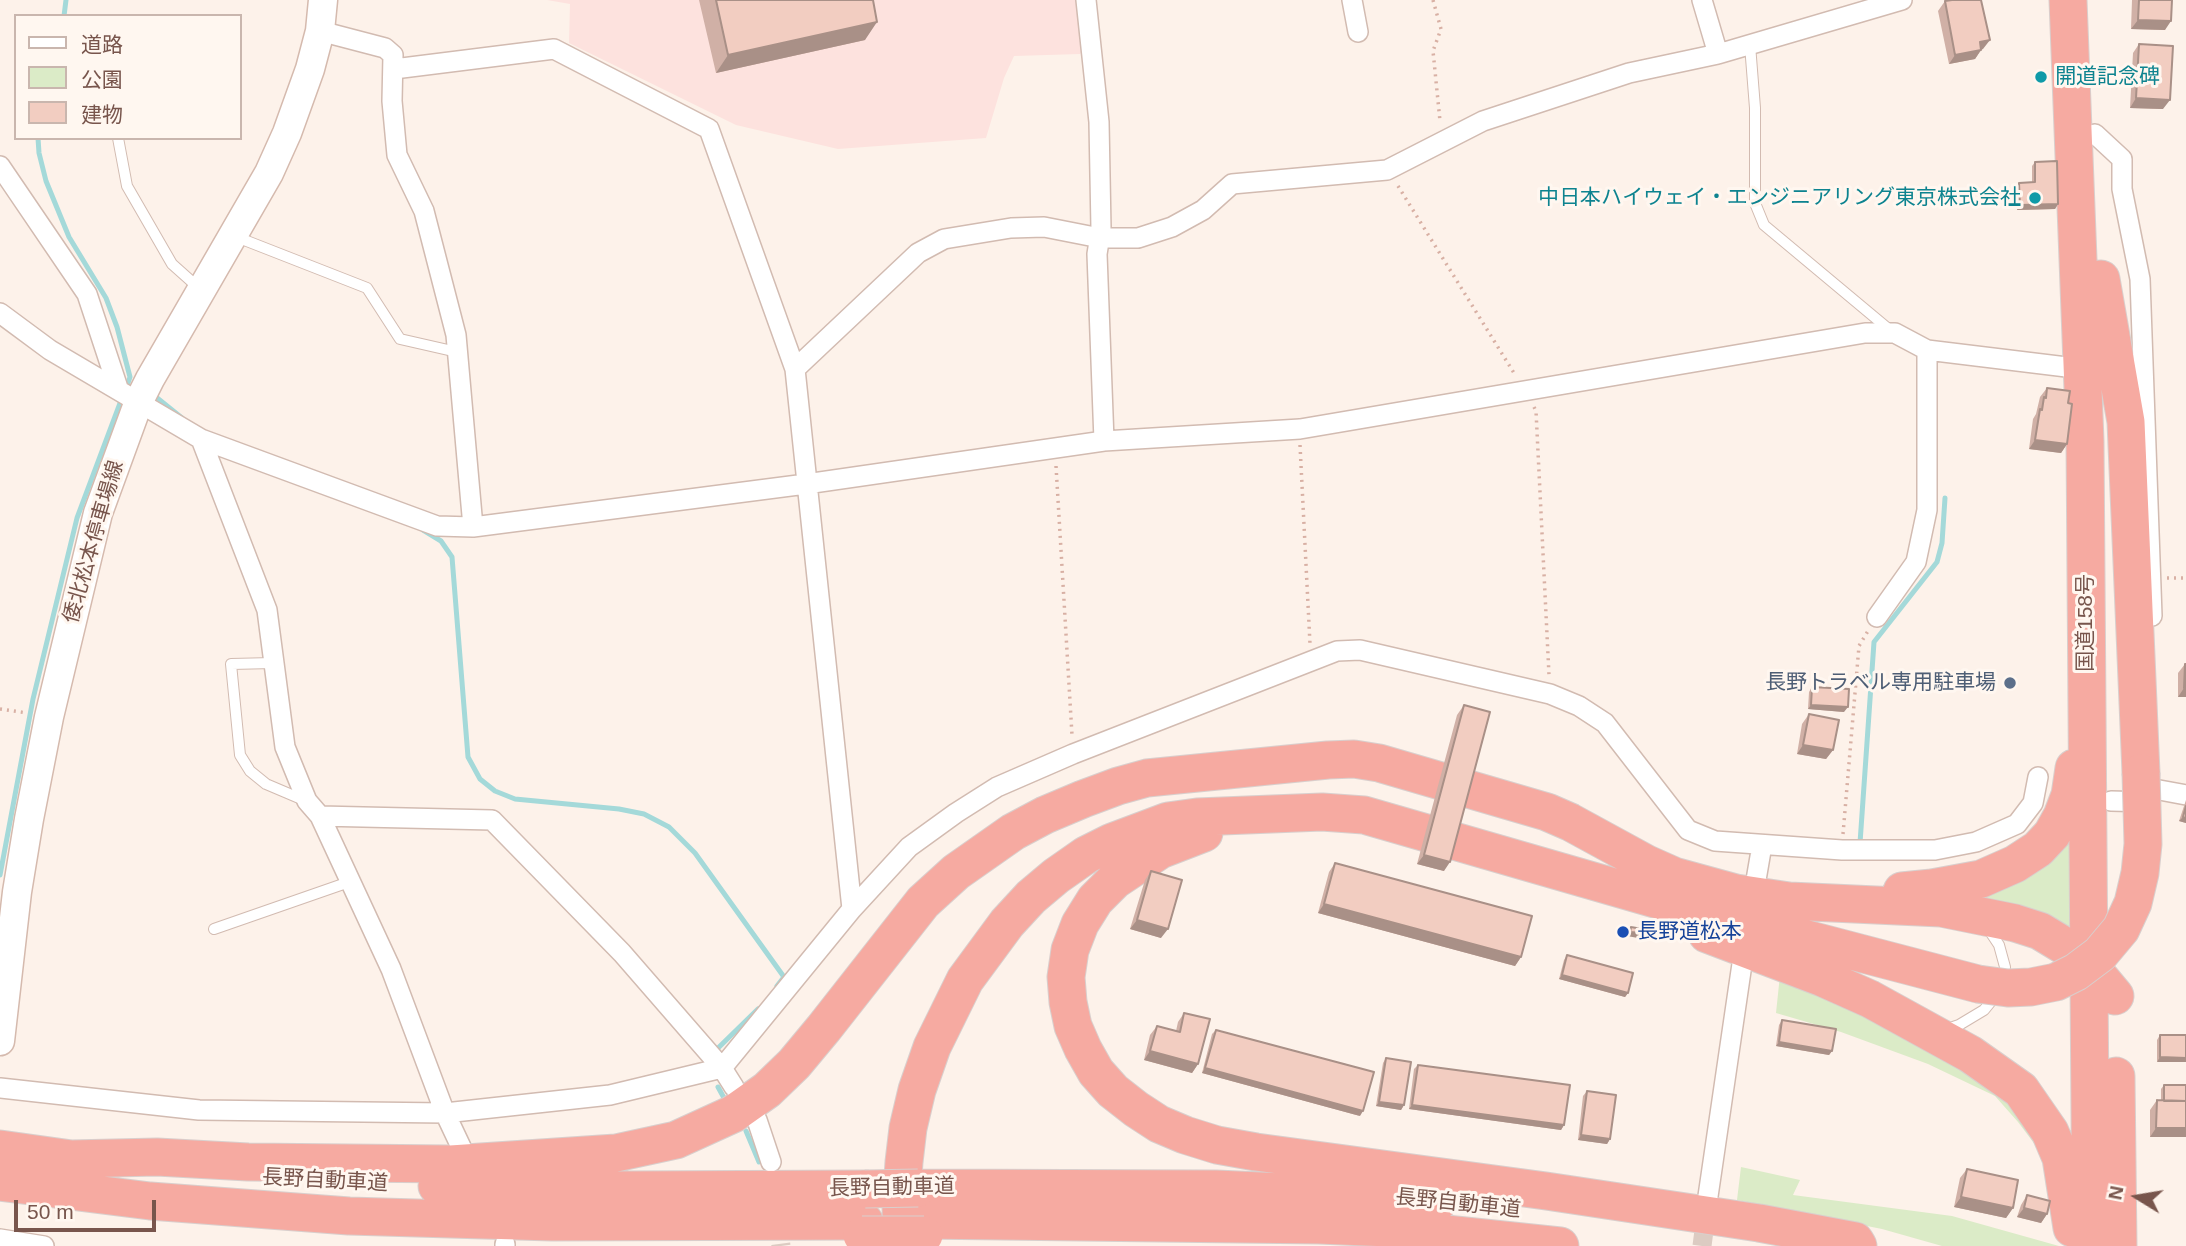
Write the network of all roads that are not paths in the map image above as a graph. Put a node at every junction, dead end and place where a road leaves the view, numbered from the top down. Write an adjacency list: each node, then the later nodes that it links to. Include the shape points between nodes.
1 (323, 0): 8 (main road, 倭北松本停車場線)
2 (1086, 0): 17 (street, via 1099,122)
3 (1352, 0): 9 (street)
4 (1702, 0): 11 (street)
5 (1902, 0): 10 (street)
6 (2068, 0): 25 (highway, 国道158号)
7 (2091, 0): 13 (highway, 国道158号)
8 (320, 31): 12 (street, via 386,48 393,55); 16 (main road, 倭北松本停車場線, via 287,133)
9 (1358, 32)
10 (1750, 45): 11 (street); 21 (lane, via 1755,203 1765,225)
11 (1718, 54): 17 (street, via 1629,73 1483,121 1387,170 1232,184 1203,210 1172,227 1138,238)
12 (394, 69): 23 (street, via 397,155 424,211); 24 (street, via 554,50 709,128)
13 (2095, 134): 18 (highway, 国道158号); 36 (street, via 2122,159 2122,189 2140,279 2151,578)
14 (117, 140): 19 (lane, via 127,186 172,264)
15 (0, 166): 26 (street, via 87,294)
16 (233, 235): 19 (main road, 倭北松本停車場線); 23 (lane, via 367,288 400,339)
17 (1100, 238): 24 (street, via 1044,227 944,239 918,253); 28 (street)
18 (2101, 279): 36 (highway, via 2126,422); 39 (highway, 国道158号)
19 (201, 289): 26 (main road, 倭北松本停車場線)
20 (0, 313): 26 (street, via 50,350)
21 (1895, 333): 22 (street); 28 (street, via 1865,333 1300,429)
22 (1927, 350): 25 (street); 31 (street, via 1927,510 1916,562)
23 (457, 352): 30 (street)
24 (795, 369): 29 (street)
25 (2083, 369): 32 (highway, 国道158号)
26 (128, 395): 27 (street); 54 (main road, 倭北松本停車場線, via 49,717 17,891)
27 (201, 439): 30 (street, via 437,526); 33 (street, via 267,610)
28 (1104, 441): 29 (street)
29 (806, 484): 30 (street); 48 (street)
30 (473, 527)
31 (1877, 617)
32 (2086, 637): 46 (highway, via 2070,795 2052,834 2038,849 1981,878 1932,888); 51 (highway, 国道158号)
33 (273, 663): 38 (street, via 285,747); 38 (lane, via 231,664 240,755 266,784)
34 (1303, 763): 46 (highway, via 1354,759 1379,763 1546,812 1685,879 1736,894); 62 (highway, via 1147,778 1083,799 1013,832 923,902 824,1028 767,1090 733,1114 676,1140 616,1153 451,1164); 66 (highway, via 1157,802 1098,827 1044,860 992,909 928,1006 912,1044 888,1128 880,1204)
35 (2038, 777): 42 (street, via 2032,803 2017,824 1976,842 1935,850)
36 (2148, 781): 37 (street); 39 (street, via 2151,802); 43 (highway, bridge, via 2140,873 2121,929 2100,954 2076,972 2031,987 1978,984)
37 (2186, 795)
38 (307, 801): 41 (street)
39 (2111, 801): 52 (highway, 国道158号)
40 (1322, 812): 43 (highway, via 1364,815); 67 (highway, via 1168,821 1086,855 1031,897 984,951 932,1047 908,1128 901,1206); 74 (highway, via 1247,822 1187,838 1115,880 1095,900 1070,950 1068,1002 1083,1049 1113,1091 1160,1124 1217,1145 1759,1223 1855,1241)
41 (320, 816): 45 (street); 55 (street, via 492,820 622,953)
42 (1762, 845): 44 (street); 48 (street, via 1715,841 1688,830 1605,723 1579,706 1550,694 1360,650 1338,651 997,787 909,847)
43 (1532, 863): 53 (highway, via 1823,978)
44 (1756, 880)
45 (352, 881): 49 (lane); 58 (street)
46 (1789, 901): 47 (highway)
47 (1941, 908): 51 (highway, via 2040,931); 53 (lane, via 1989,928 2005,967 2003,986 1984,1010)
48 (852, 909): 55 (street)
49 (214, 929)
50 (1742, 964): 65 (street)
51 (2090, 966): 52 (highway); 69 (highway, 国道158号)
52 (2115, 996): 69 (highway, 国道158号)
53 (1934, 1033): 75 (highway, via 1998,1072 2037,1110 2061,1158)
54 (0, 1041)
55 (722, 1068): 56 (street); 58 (street, via 610,1095)
56 (734, 1087)
57 (0, 1088): 58 (street, via 199,1110)
58 (445, 1113): 61 (street)
59 (757, 1120): 63 (street)
60 (0, 1149): 62 (highway, 長野自動車道)
61 (462, 1149)
62 (70, 1159): 66 (highway, 長野自動車道, via 365,1184 609,1190)
63 (771, 1162)
64 (0, 1182): 66 (highway, 長野自動車道, via 150,1201 349,1216 552,1222)
65 (1707, 1203)
66 (868, 1222): 67 (highway, 長野自動車道)
67 (916, 1222): 71 (highway); 72 (highway, 長野自動車道, via 1319,1225); 73 (highway, 長野自動車道, via 1216,1189 1391,1197 1644,1223)
68 (0, 1239): 70 (street)
69 (2113, 1245)
70 (44, 1246)
71 (1092, 1246)
72 (1560, 1246)
73 (1782, 1246)
74 (1858, 1246)
75 (2074, 1246)

